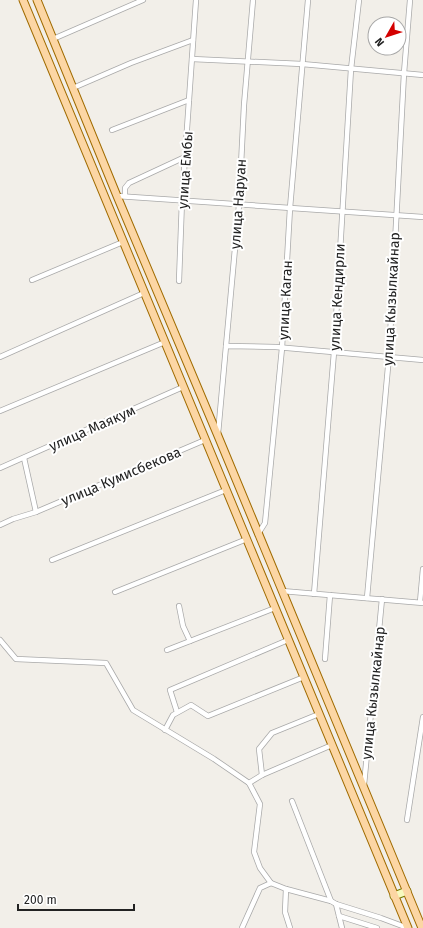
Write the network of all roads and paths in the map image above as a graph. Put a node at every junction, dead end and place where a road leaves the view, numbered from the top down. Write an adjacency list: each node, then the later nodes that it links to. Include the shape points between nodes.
1 (22, 0): 29 (main road)
2 (37, 0): 9 (main road)
3 (143, 0): 9 (street)
4 (196, 0): 10 (street, улица Ембы)
5 (253, 0): 12 (street, улица Наруан)
6 (308, 0): 13 (street, улица Каган)
7 (359, 0): 14 (street, улица Кендирли)
8 (410, 0): 15 (street, улица Кызылкайнар)
9 (53, 39): 17 (main road)
10 (193, 40): 11 (street, улица Ембы); 17 (street)
11 (192, 59): 12 (street); 18 (street, улица Ембы)
12 (248, 63): 13 (street); 24 (street, улица Наруан)
13 (302, 64): 14 (street); 25 (street, улица Каган)
14 (351, 69): 15 (street); 26 (street, улица Кендирли)
15 (404, 73): 16 (street); 27 (street, улица Кызылкайнар)
16 (423, 75)
17 (73, 88): 21 (main road)
18 (189, 100): 19 (street); 20 (street, улица Ембы)
19 (112, 130)
20 (185, 157): 22 (street, via 129,183 125,188); 23 (street, улица Ембы)
21 (117, 196): 22 (street); 30 (main road)
22 (125, 196): 23 (street)
23 (182, 200): 24 (street); 33 (street, улица Ембы)
24 (239, 205): 25 (street); 36 (street, улица Наруан)
25 (290, 208): 26 (street); 37 (street, улица Каган)
26 (342, 212): 27 (street); 38 (street, улица Кендирли)
27 (396, 215): 28 (street); 39 (street, улица Кызылкайнар)
28 (423, 217)
29 (123, 242): 31 (main road); 32 (street)
30 (148, 270): 31 (main road); 44 (main road)
31 (137, 274): 34 (main road)
32 (32, 280)
33 (179, 281)
34 (144, 293): 35 (main road); 40 (street)
35 (164, 342): 42 (main road); 43 (street)
36 (226, 346): 37 (street, улица Кендирли); 44 (street)
37 (282, 348): 38 (street, улица Кендирли); 51 (street, улица Каган, via 265,523)
38 (334, 352): 39 (street, улица Кендирли); 57 (street, улица Кендирли)
39 (389, 356): 41 (street, улица Кендирли); 59 (street, улица Кызылкайнар)
40 (0, 358)
41 (423, 360)
42 (183, 387): 45 (main road); 46 (street, улица Маякум)
43 (0, 411)
44 (218, 436): 51 (main road)
45 (205, 440): 48 (main road); 49 (street, улица Кумисбекова)
46 (24, 458): 47 (street, улица Маякум); 49 (street)
47 (0, 468)
48 (226, 490): 52 (main road); 53 (street)
49 (36, 512): 50 (street, улица Кумисбекова)
50 (0, 525)
51 (258, 534): 55 (main road)
52 (247, 539): 56 (street); 63 (main road)
53 (52, 560)
54 (423, 569): 61 (street)
55 (282, 591): 57 (street); 77 (main road)
56 (115, 592)
57 (314, 594): 58 (street)
58 (330, 595): 59 (street); 68 (street)
59 (367, 598): 60 (street)
60 (382, 599): 61 (street); 77 (street, улица Кызылкайнар)
61 (421, 603)
62 (179, 606): 66 (street, via 183,626)
63 (275, 608): 65 (main road); 66 (street)
64 (0, 640): 73 (street, via 16,659 106,663 133,710)
65 (288, 640): 69 (main road); 70 (street, via 170,690)
66 (190, 641): 67 (street)
67 (167, 650)
68 (325, 659)
69 (304, 677): 70 (street, via 208,716 191,705); 71 (main road)
70 (177, 712): 73 (street)
71 (319, 714): 74 (main road); 75 (street, via 272,732 259,749)
72 (423, 717): 79 (street)
73 (165, 730): 76 (street)
74 (332, 745): 75 (street); 83 (main road)
75 (262, 775): 76 (street)
76 (249, 782): 80 (street, via 260,804 254,852 260,868)
77 (364, 787): 82 (main road)
78 (292, 801): 84 (street)
79 (407, 820)
80 (271, 883): 81 (street); 87 (street, via 260,888)
81 (286, 889): 84 (street); 88 (street, via 285,912)
82 (407, 891): 83 (main road); 92 (main road)
83 (394, 896): 91 (main road)
84 (331, 901): 85 (street)
85 (336, 904): 86 (street); 91 (street)
86 (339, 916): 89 (street); 90 (street)
87 (242, 928)
88 (290, 928)
89 (342, 928)
90 (377, 928)
91 (408, 928)
92 (422, 928)

